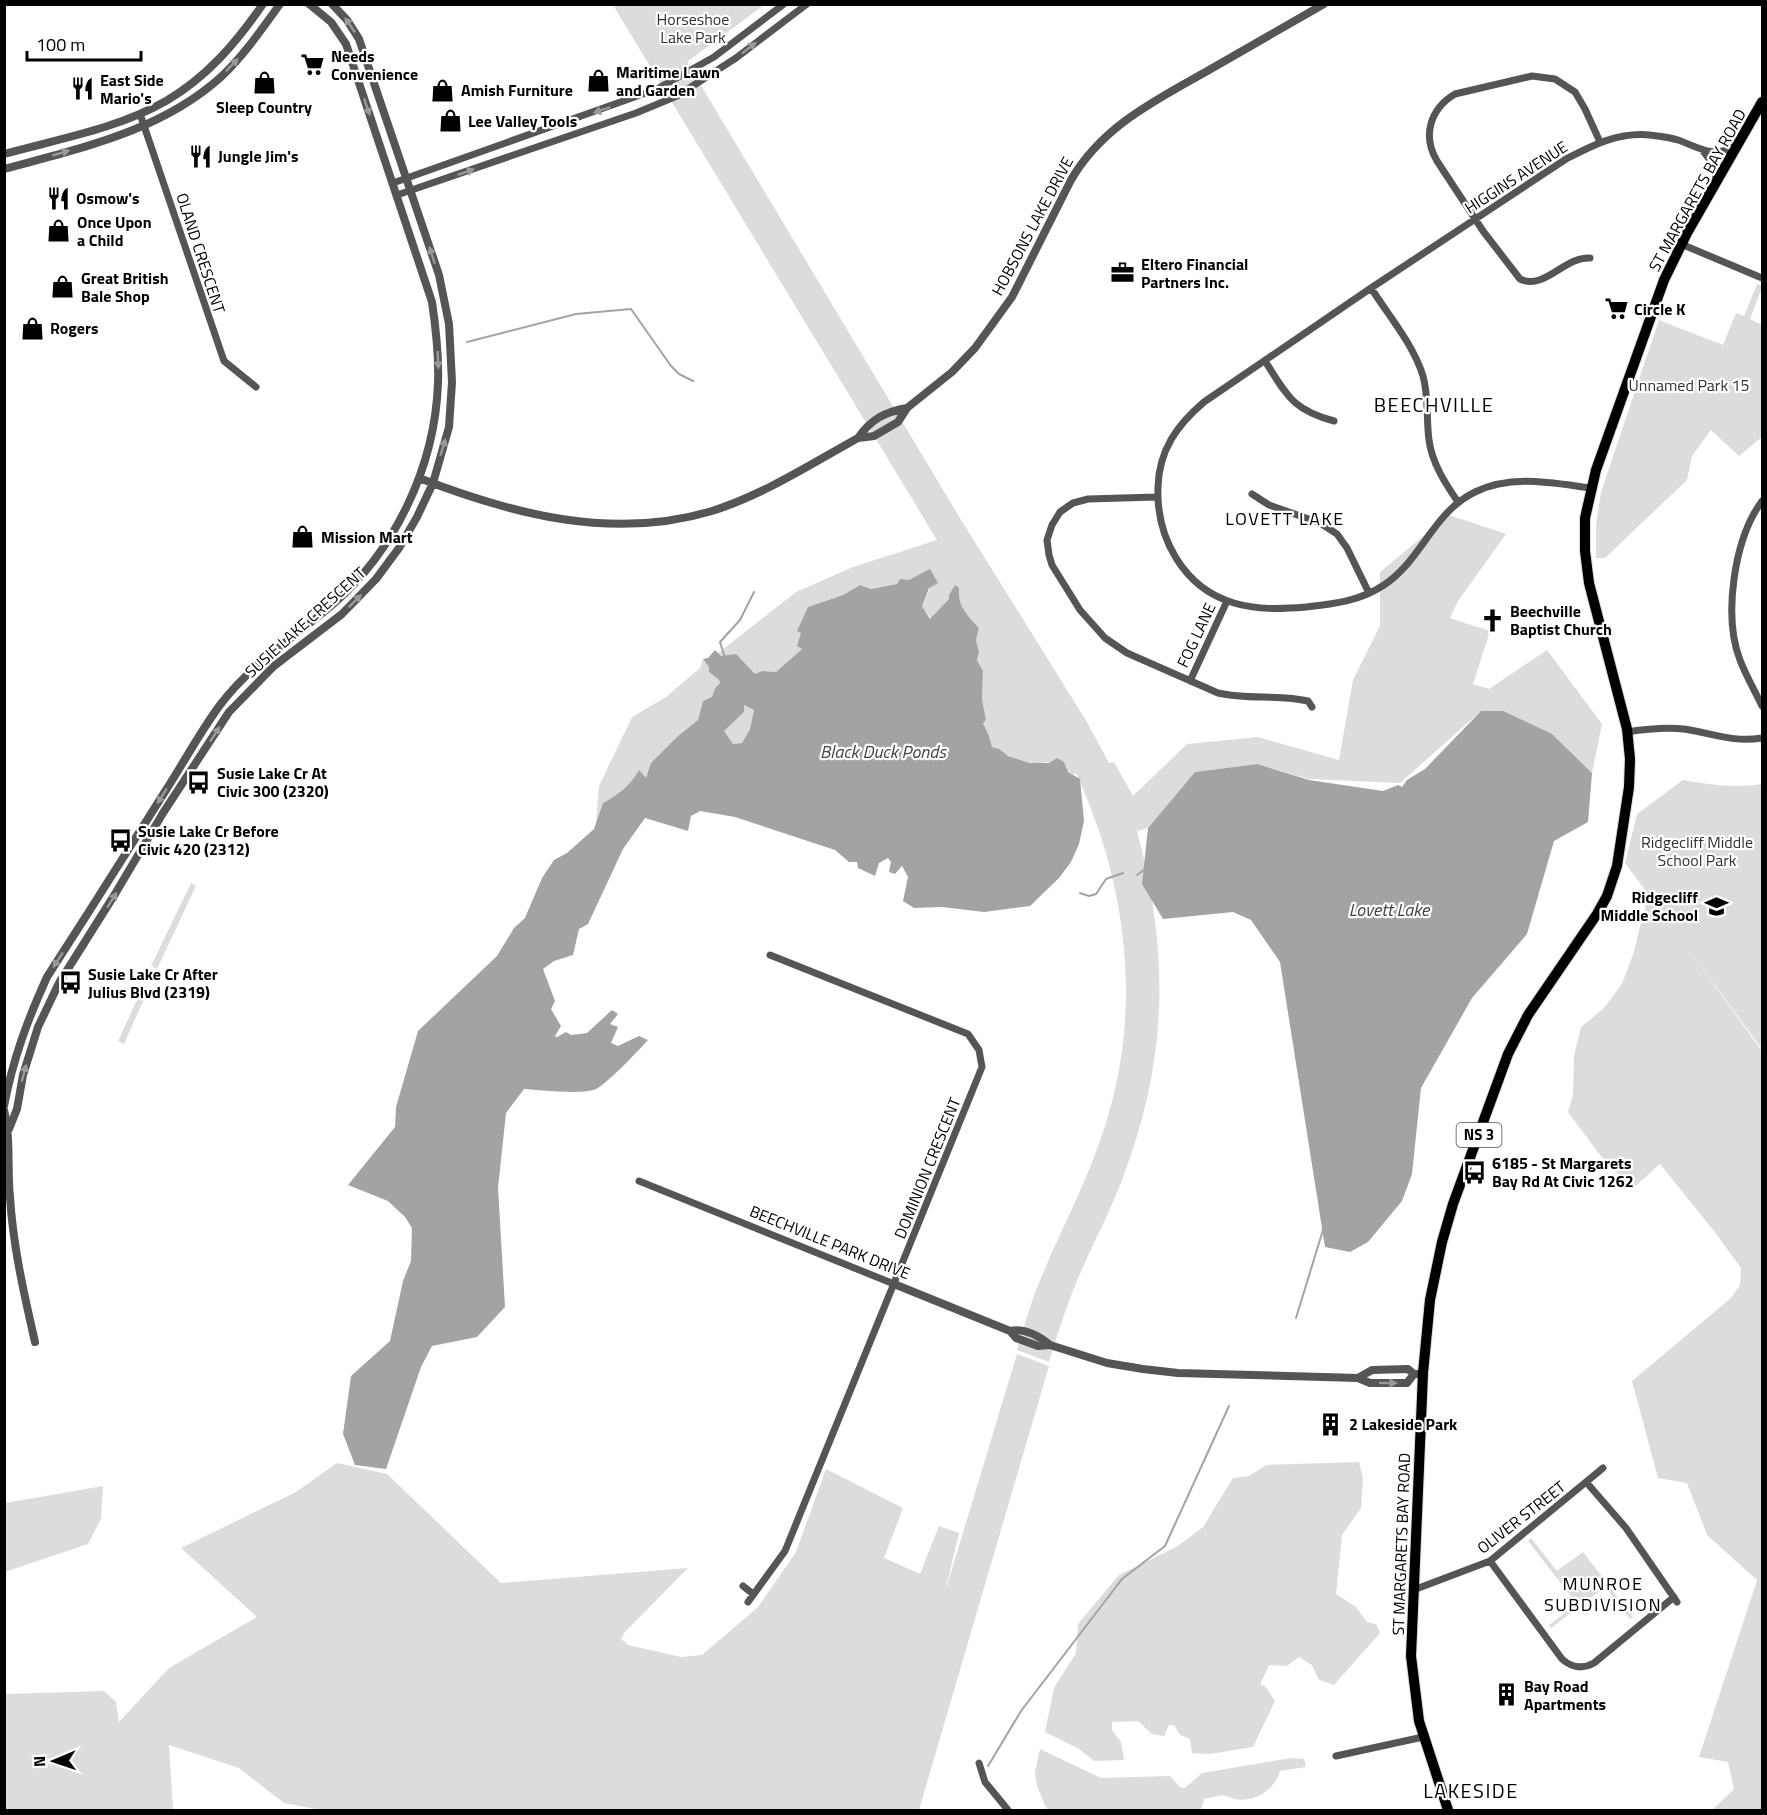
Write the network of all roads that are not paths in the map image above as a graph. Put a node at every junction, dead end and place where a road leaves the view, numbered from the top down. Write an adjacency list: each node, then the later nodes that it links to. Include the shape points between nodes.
1 (263, 4): 9 (street, via 214,65 174,96)
2 (280, 4): 10 (street, one-way to 2, via 194,99 222,76)
3 (309, 4): 18 (street, SUSIE LAKE CRESCENT, one-way to 18, via 331,22 346,44)
4 (332, 4): 16 (street, SUSIE LAKE CRESCENT, one-way to 4, via 359,39)
5 (784, 4): 16 (street, one-way to 16, via 714,57 657,89)
6 (807, 4): 19 (street, one-way to 6, via 677,96 736,58)
7 (1324, 4): 28 (street, HOBSONS LAKE DRIVE, via 1137,111 1104,138 1071,180 998,319 952,372)
8 (1762, 102): 12 (main road, ST MARGARETS BAY ROAD / NS 3)
9 (140, 114): 10 (street, OLAND CRESCENT); 14 (street)
10 (144, 126): 15 (street, one-way to 10); 27 (street, OLAND CRESCENT, via 224,361)
11 (1600, 142): 13 (street, HIGGINS AVENUE, via 1616,136 1649,135 1674,138); 21 (street, HIGGINS AVENUE, via 1566,159); 21 (street, via 1575,92 1550,77 1523,78 1447,99 1432,118 1429,144)
12 (1739, 143): 13 (street, via 1720,153); 17 (main road, ST MARGARETS BAY ROAD / NS 3)
13 (1703, 151): 17 (street, via 1715,168)
14 (4, 154)
15 (4, 169)
16 (406, 178): 18 (street); 19 (street, SUSIE LAKE CRESCENT)
17 (1717, 182): 22 (main road, ST MARGARETS BAY ROAD / NS 3)
18 (393, 183): 20 (street, SUSIE LAKE CRESCENT)
19 (411, 190): 20 (street); 32 (street, SUSIE LAKE CRESCENT, one-way to 19, via 449,427 452,349 445,299)
20 (397, 195): 31 (street, SUSIE LAKE CRESCENT, one-way to 31, via 427,284 436,331 437,403)
21 (1476, 219): 23 (street, via 1523,281 1539,281 1575,260); 25 (street, HIGGINS AVENUE)
22 (1681, 244): 24 (street); 33 (main road, ST MARGARETS BAY ROAD / NS 3, via 1645,330)
23 (1590, 258)
24 (1762, 278)
25 (1371, 288): 26 (street, HIGGINS AVENUE); 37 (street, via 1420,367 1431,450 1439,472)
26 (1265, 361): 29 (street, via 1296,406); 35 (street, via 1204,402 1182,422 1161,464)
27 (256, 387)
28 (907, 408): 30 (street, HOBSONS LAKE DRIVE, via 891,411 867,424); 30 (street, HOBSONS LAKE DRIVE, via 898,422 874,436)
29 (1334, 421)
30 (858, 438): 32 (street, HOBSONS LAKE DRIVE, via 751,495 714,510 658,522 616,525 540,516)
31 (419, 478): 32 (street, HOBSONS LAKE DRIVE); 46 (street, SUSIE LAKE CRESCENT, one-way to 46, via 388,540 366,569 333,604 266,657 220,705 47,977 25,1025 10,1072)
32 (433, 483): 47 (street, SUSIE LAKE CRESCENT, one-way to 32, via 17,1109 38,1027 59,983 229,712 274,666 342,614 376,579 399,548)
33 (1591, 489): 37 (street, via 1513,481 1482,489); 43 (main road, ST MARGARETS BAY ROAD / NS 3, via 1584,528 1587,567)
34 (1252, 494): 38 (street, via 1269,506 1320,523 1337,534)
35 (1157, 497): 39 (street, via 1165,538 1176,560 1198,584); 40 (street, via 1073,503 1060,512 1052,525 1047,540 1049,555 1080,610 1105,638 1127,653)
36 (1762, 501): 41 (street, via 1740,546 1733,612 1740,659)
37 (1458, 502): 38 (street, via 1440,518 1398,575)
38 (1369, 593): 39 (street, via 1341,603 1287,608 1251,607)
39 (1227, 601): 40 (street, FOG LANE)
40 (1190, 681): 42 (street, via 1225,695 1292,697 1308,701)
41 (1762, 706)
42 (1312, 707)
43 (1627, 732): 44 (street, via 1674,728 1727,739); 51 (main road, ST MARGARETS BAY ROAD / NS 3, via 1629,787 1614,876 1597,914 1528,1015 1504,1064 1442,1242)
44 (1762, 738)
45 (770, 955): 49 (street, DOMINION CRESCENT, via 968,1035 979,1050 981,1072)
46 (4, 1108): 47 (street, SUSIE LAKE CRESCENT)
47 (7, 1128): 50 (street, SUSIE LAKE CRESCENT, via 9,1196 17,1261)
48 (639, 1181): 49 (street, BEECHVILLE PARK DRIVE)
49 (894, 1284): 52 (street, BEECHVILLE PARK DRIVE, via 1010,1331 1016,1338 1107,1364 1178,1373); 58 (street, DOMINION CRESCENT, via 785,1551)
50 (35, 1342)
51 (1418, 1374): 52 (street, BEECHVILLE PARK DRIVE, via 1408,1369 1372,1370); 52 (street, BEECHVILLE PARK DRIVE, one-way to 51, via 1370,1383 1407,1383); 57 (main road, ST MARGARETS BAY ROAD / NS 3)
52 (1358, 1378)
53 (1603, 1468): 54 (street, OLIVER STREET)
54 (1587, 1483): 55 (street, OLIVER STREET); 55 (street, via 1626,1528 1675,1599 1594,1663 1575,1666 1562,1659)
55 (1490, 1561): 57 (street, OLIVER STREET)
56 (743, 1587): 58 (street)
57 (1416, 1589): 60 (main road, ST MARGARETS BAY ROAD / NS 3, via 1411,1656)
58 (753, 1594): 59 (street, DOMINION CRESCENT)
59 (748, 1602)
60 (1423, 1737): 61 (street); 64 (main road, ST MARGARETS BAY ROAD / NS 3)
61 (1336, 1756)
62 (979, 1763): 63 (street, via 985,1782)
63 (1008, 1810)
64 (1448, 1810)

